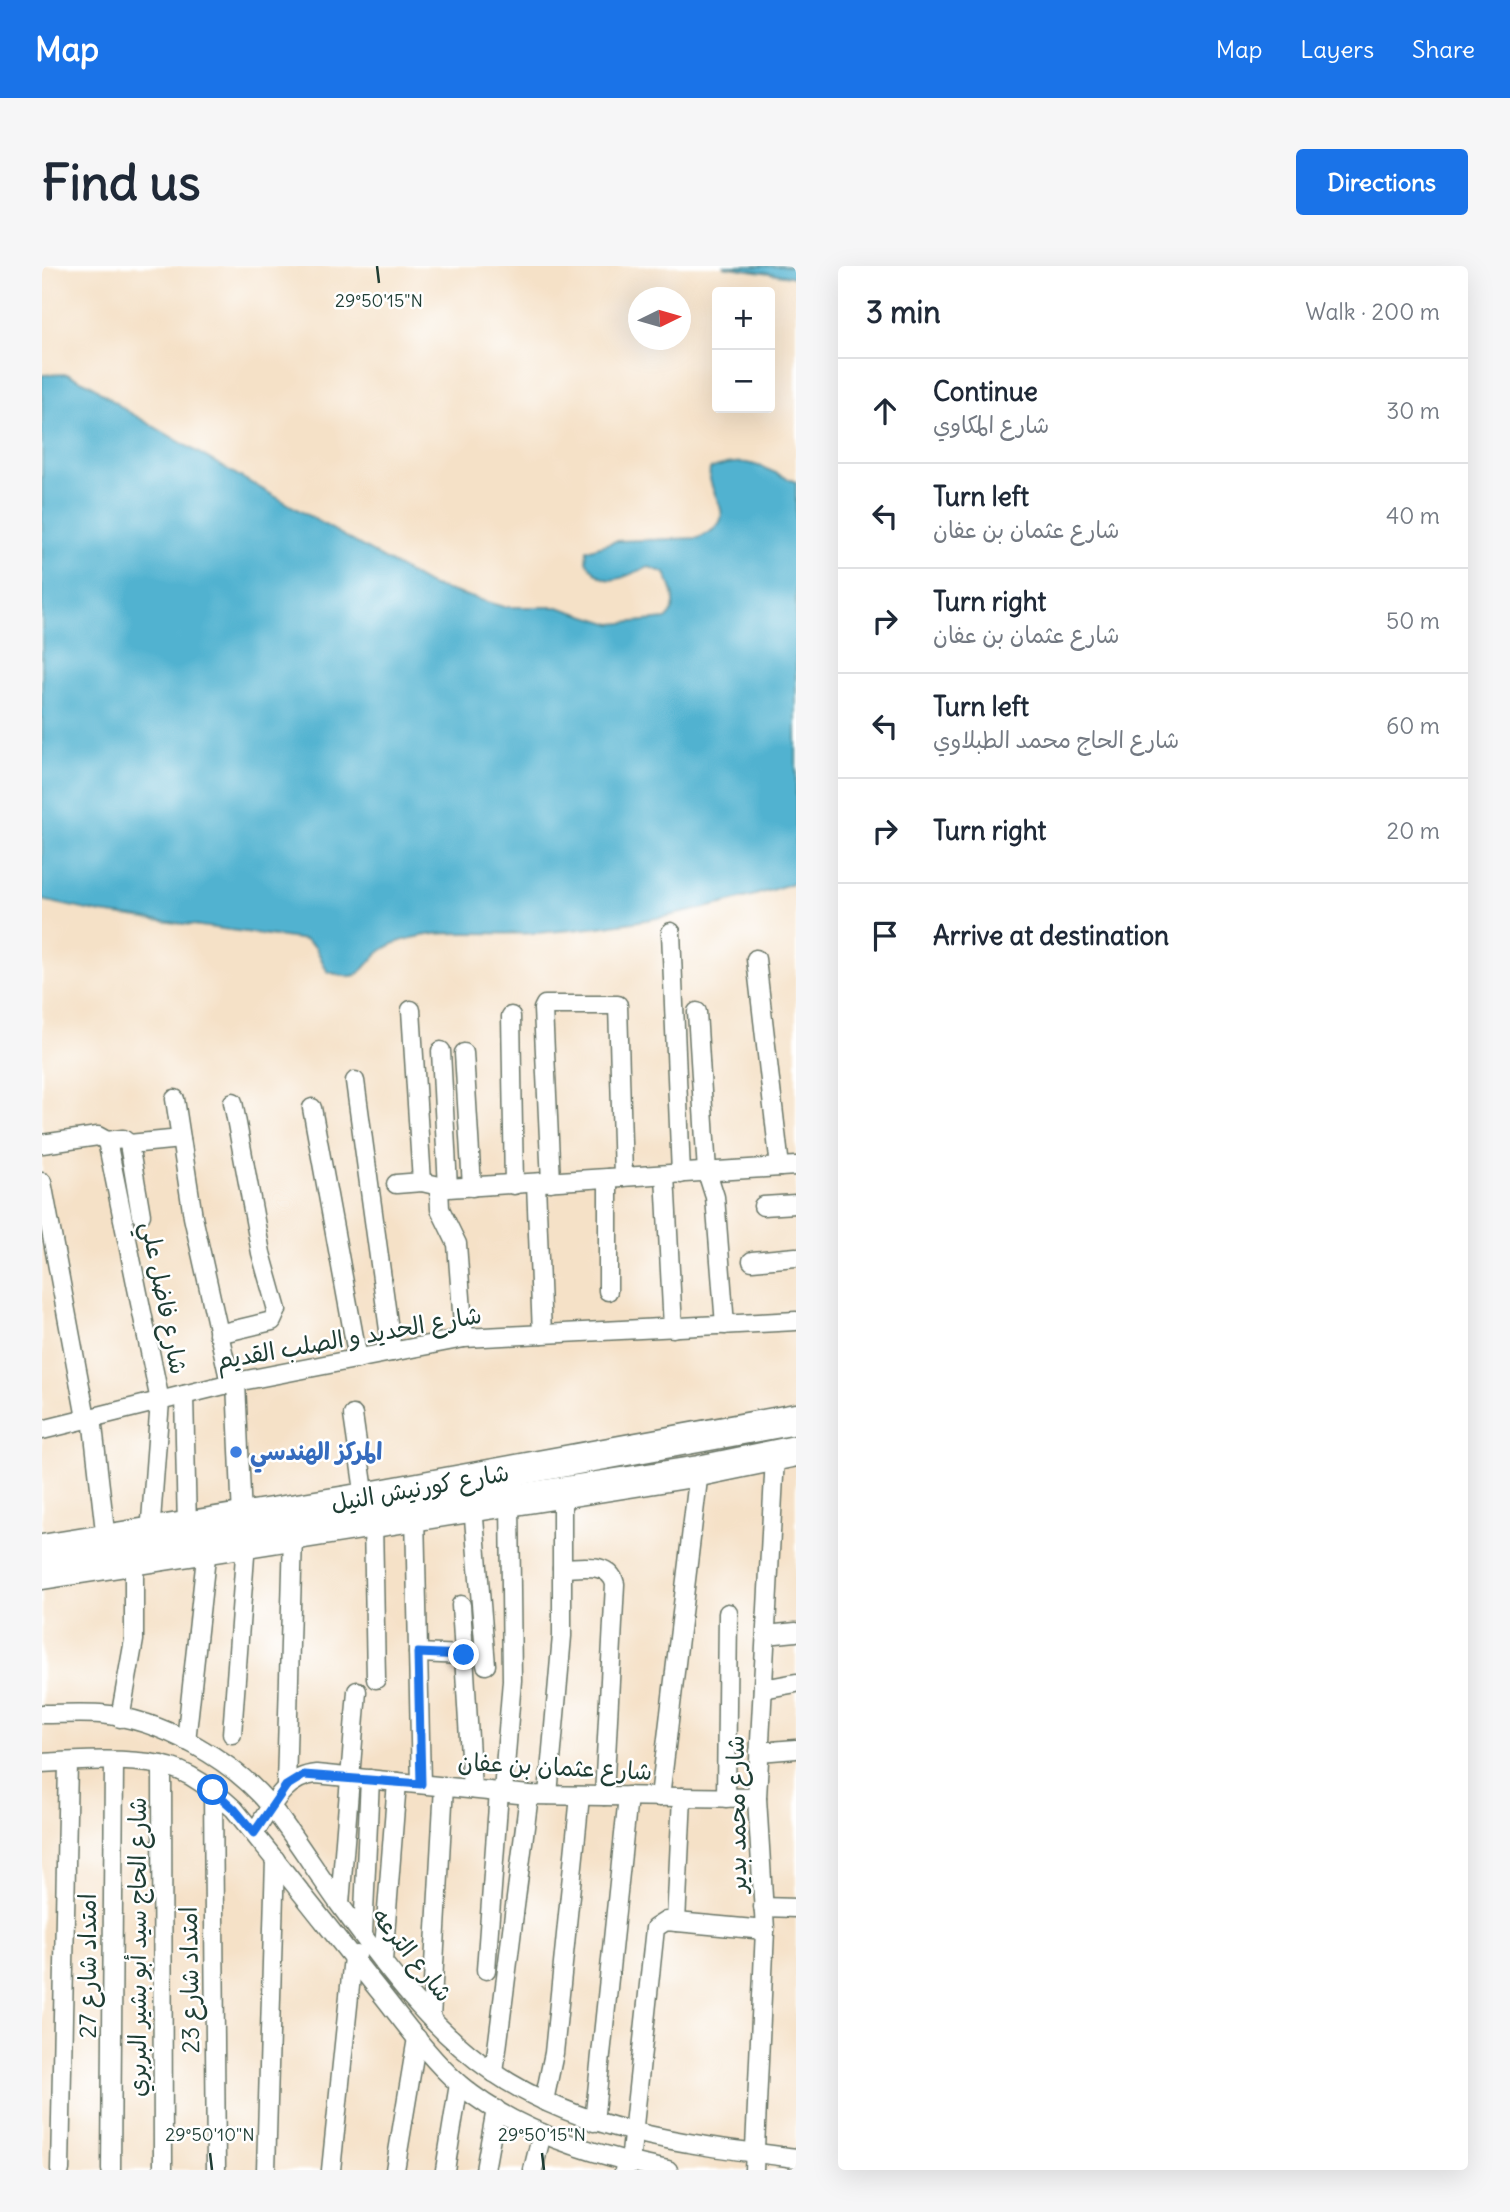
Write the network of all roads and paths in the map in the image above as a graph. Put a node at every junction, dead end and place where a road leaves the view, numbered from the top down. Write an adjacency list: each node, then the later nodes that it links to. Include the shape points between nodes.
1 (671, 932): 18 (street)
2 (756, 959): 16 (street)
3 (411, 1010): 24 (street)
4 (697, 1012): 17 (street)
5 (511, 1016): 23 (street)
6 (441, 1051): 24 (street)
7 (464, 1053): 25 (street)
8 (355, 1081): 38 (street)
9 (175, 1099): 12 (street)
10 (233, 1102): 35 (street, via 261,1253 277,1310 272,1321)
11 (312, 1108): 39 (street)
12 (181, 1139): 15 (street); 35 (street)
13 (107, 1141): 14 (street, via 98,1136); 15 (street, via 123,1139); 42 (street, شارع فاضل علي)
14 (42, 1144)
15 (129, 1144): 28 (street)
16 (788, 1167): 17 (street)
17 (707, 1172): 18 (street); 33 (street, via 715,1197)
18 (673, 1174): 19 (street); 34 (street)
19 (615, 1178): 21 (street); 21 (street, via 618,1005 545,1005); 31 (street)
20 (42, 1182): 44 (street)
21 (544, 1183): 23 (street); 36 (street)
22 (396, 1184): 24 (street)
23 (514, 1185): 25 (street)
24 (436, 1186): 25 (street); 37 (street, via 440,1209 457,1244)
25 (472, 1187)
26 (796, 1204): 27 (street)
27 (763, 1206)
28 (141, 1215)
29 (796, 1257): 30 (street)
30 (752, 1261)
31 (608, 1291)
32 (796, 1321): 33 (street, شارع الحديد و الصلب القديم)
33 (725, 1325): 34 (street, شارع الحديد و الصلب القديم)
34 (673, 1328): 36 (street, شارع الحديد و الصلب القديم)
35 (218, 1334): 40 (street)
36 (542, 1334): 37 (street, شارع الحديد و الصلب القديم)
37 (464, 1338): 38 (street, شارع الحديد و الصلب القديم)
38 (392, 1352): 39 (street, شارع الحديد و الصلب القديم)
39 (358, 1359): 40 (street, شارع الحديد و الصلب القديم)
40 (233, 1383): 41 (street, شارع الحديد و الصلب القديم); 54 (street)
41 (184, 1395): 42 (street, شارع الحديد و الصلب القديم); 57 (street)
42 (160, 1401): 44 (street, شارع الحديد و الصلب القديم); 55 (street, شارع فاضل علي)
43 (353, 1415): 52 (street)
44 (89, 1418): 46 (street, شارع الحديد و الصلب القديم); 58 (street)
45 (796, 1419): 52 (highway, شارع كورنيش النيل)
46 (42, 1430)
47 (786, 1454): 48 (highway, شارع كورنيش النيل); 66 (street, شارع محمد بدير)
48 (699, 1471): 49 (highway, شارع كورنيش النيل); 97 (street)
49 (562, 1492): 50 (highway, شارع كورنيش النيل); 61 (street)
50 (510, 1500): 51 (highway, شارع كورنيش النيل); 91 (street, via 512,1680)
51 (473, 1506): 53 (highway, شارع كورنيش النيل); 69 (street)
52 (359, 1512): 53 (highway, شارع كورنيش النيل); 54 (highway, شارع كورنيش النيل); 56 (highway, شارع كورنيش النيل); 70 (street)
53 (415, 1515): 67 (street)
54 (244, 1530): 56 (highway, شارع كورنيش النيل); 57 (highway, شارع كورنيش النيل); 76 (street)
55 (150, 1534): 57 (highway, شارع كورنيش النيل); 58 (highway, شارع كورنيش النيل)
56 (293, 1535): 87 (street)
57 (197, 1538): 60 (highway, شارع كورنيش النيل); 77 (street)
58 (106, 1540): 59 (highway, شارع كورنيش النيل)
59 (42, 1550)
60 (134, 1559): 62 (highway, شارع كورنيش النيل); 75 (street, via 134,1640)
61 (562, 1568): 93 (street, via 562,1636); 95 (street, via 604,1569 615,1584)
62 (42, 1574)
63 (461, 1605): 68 (street)
64 (729, 1613): 99 (street)
65 (796, 1632): 66 (street)
66 (766, 1635): 72 (street, شارع محمد بدير)
67 (418, 1653): 68 (street); 86 (street)
68 (464, 1655): 89 (street)
69 (486, 1665)
70 (376, 1679)
71 (796, 1683): 72 (street)
72 (763, 1689): 79 (street, شارع محمد بدير)
73 (358, 1691): 84 (street)
74 (42, 1714): 75 (street, شارع الترعه)
75 (120, 1718): 77 (street, شارع الترعه)
76 (232, 1734)
77 (186, 1741): 101 (street, شارع الترعه, via 232,1770)
78 (796, 1749): 79 (street)
79 (759, 1752): 100 (street, شارع محمد بدير)
80 (68, 1762): 81 (street); 82 (street); 129 (street)
81 (114, 1762): 83 (street); 130 (street, امتداد شارع 27)
82 (42, 1763)
83 (162, 1765): 90 (street); 131 (street, شارع الحاج سيد أبو بشير البربري)
84 (361, 1778): 85 (street, شارع عثمان بن عفان); 87 (street, شارع عثمان بن عفان, via 304,1775); 104 (street); 109 (street)
85 (397, 1782): 86 (street, شارع عثمان بن عفان); 111 (street)
86 (421, 1784): 88 (street, شارع عثمان بن عفان)
87 (286, 1786): 101 (street)
88 (444, 1786): 89 (street, شارع عثمان بن عفان); 115 (street)
89 (472, 1789): 91 (street, شارع عثمان بن عفان)
90 (213, 1790): 102 (street); 132 (street, امتداد شارع 23)
91 (501, 1792): 92 (street, شارع عثمان بن عفان); 112 (street)
92 (529, 1795): 93 (street, شارع عثمان بن عفان); 117 (street)
93 (548, 1795): 94 (street, شارع عثمان بن عفان)
94 (580, 1796): 95 (street, شارع عثمان بن عفان); 119 (street, via 554,2053)
95 (604, 1796): 96 (street, شارع عثمان بن عفان)
96 (628, 1796): 97 (street, شارع عثمان بن عفان); 121 (street)
97 (660, 1797): 98 (street, شارع عثمان بن عفان)
98 (682, 1797): 99 (street, شارع عثمان بن عفان); 107 (street)
99 (726, 1798): 100 (street, شارع عثمان بن عفان)
100 (757, 1798): 105 (street, شارع محمد بدير)
101 (272, 1807): 102 (street); 104 (street, شارع الترعه)
102 (254, 1833): 103 (street)
103 (275, 1859): 110 (street); 133 (street)
104 (340, 1904): 109 (street, شارع الترعه)
105 (763, 1907): 106 (street); 108 (street, شارع محمد بدير)
106 (796, 1908)
107 (676, 1922): 108 (street); 122 (street, via 663,1921 654,1931)
108 (765, 1930): 126 (street, شارع محمد بدير)
109 (367, 1939): 110 (street); 111 (street, شارع الترعه)
110 (353, 1958): 114 (street); 134 (street)
111 (383, 1961): 113 (street, شارع الترعه)
112 (486, 1970)
113 (416, 2001): 114 (street); 115 (street, شارع الترعه)
114 (398, 2015): 116 (street)
115 (431, 2018): 117 (street, شارع الترعه)
116 (417, 2038): 118 (street); 135 (street)
117 (494, 2073): 119 (street, شارع الترعه)
118 (459, 2084): 120 (street); 136 (street)
119 (544, 2101): 121 (street, شارع الترعه)
120 (496, 2109): 123 (street); 137 (street)
121 (594, 2122): 122 (street, شارع الترعه)
122 (633, 2132): 124 (street, شارع الترعه); 127 (street)
123 (542, 2133): 127 (street); 138 (street)
124 (676, 2140): 126 (street, شارع الترعه); 139 (street)
125 (796, 2158): 126 (street, شارع الترعه)
126 (754, 2162)
127 (627, 2166): 128 (street)
128 (649, 2168): 139 (street)
129 (60, 2170)
130 (111, 2170)
131 (163, 2170)
132 (216, 2170)
133 (267, 2170)
134 (331, 2170)
135 (395, 2170)
136 (445, 2170)
137 (485, 2170)
138 (533, 2170)
139 (670, 2170)

